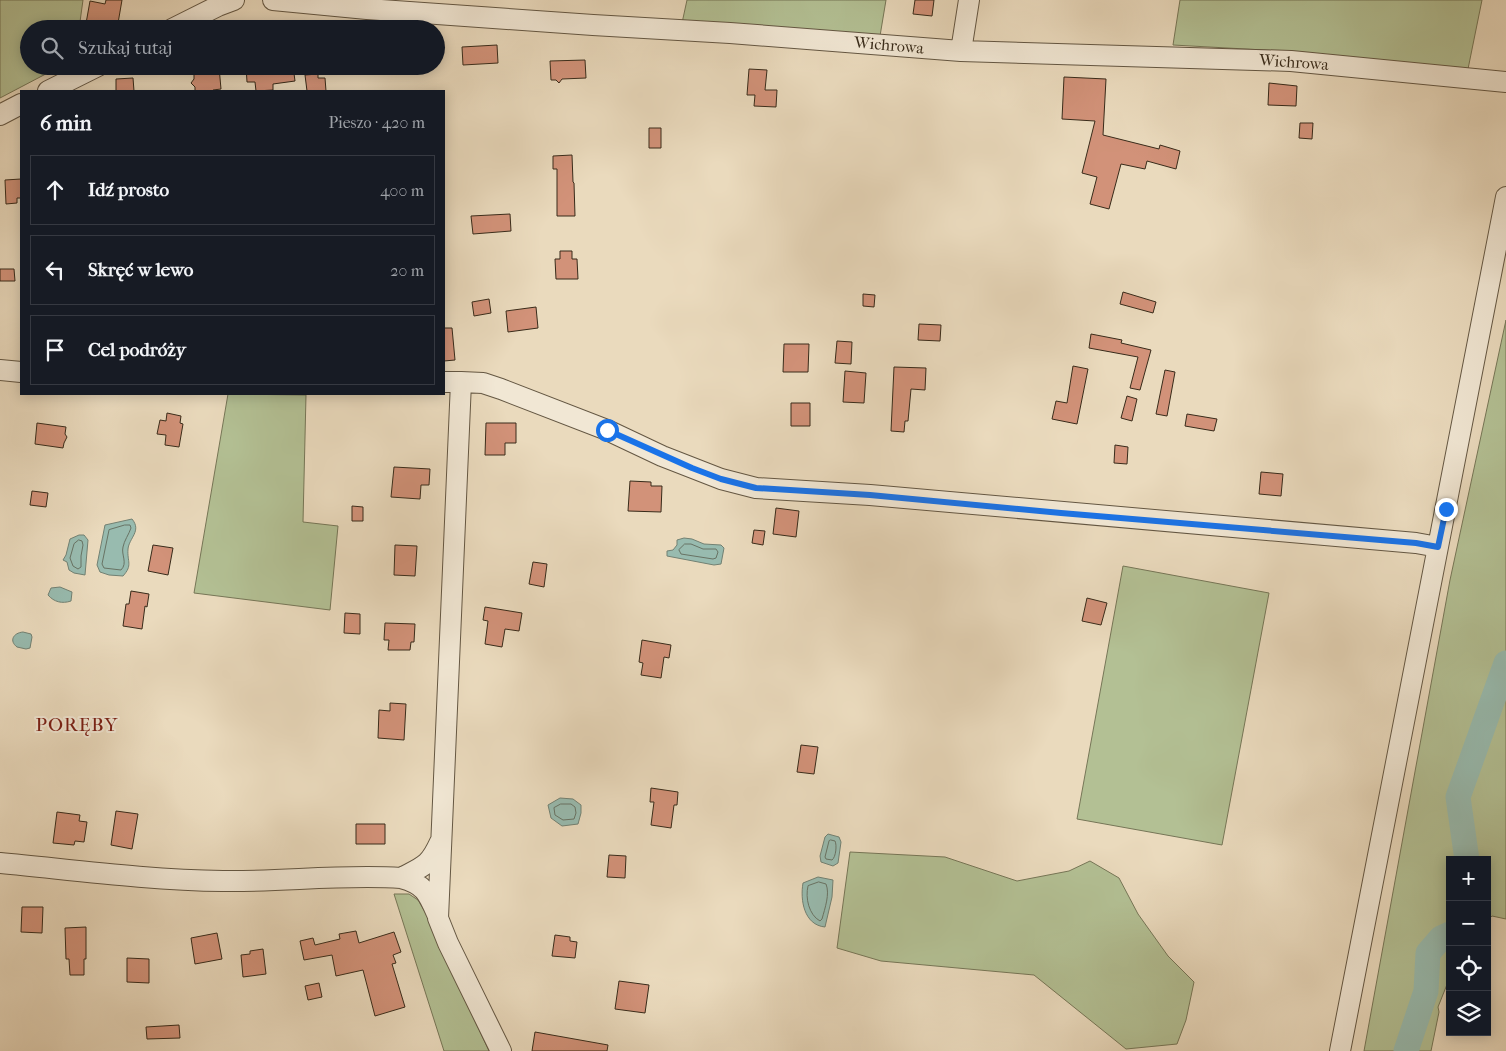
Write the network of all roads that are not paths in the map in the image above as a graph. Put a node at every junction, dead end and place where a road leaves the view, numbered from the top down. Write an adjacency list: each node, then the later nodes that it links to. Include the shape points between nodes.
1 (234, 0): 4 (street)
2 (273, 0): 5 (street, Wichrowa)
3 (968, 0): 5 (street)
4 (190, 20)
5 (960, 51): 7 (street, Wichrowa, via 1291,61)
6 (80, 75): 8 (street)
7 (1506, 82)
8 (50, 90)
9 (20, 105): 10 (street)
10 (0, 115)
11 (1506, 197): 15 (street)
12 (0, 370): 13 (street)
13 (20, 372)
14 (452, 382): 15 (street, via 483,384 519,395 692,468 756,488 870,495); 16 (street)
15 (1438, 547): 21 (street)
16 (441, 841): 18 (street, via 432,859); 19 (street)
17 (0, 863): 18 (street, via 223,881)
18 (401, 878): 19 (street, via 413,881 428,893)
19 (438, 918): 20 (street)
20 (501, 1051)
21 (1340, 1051)

